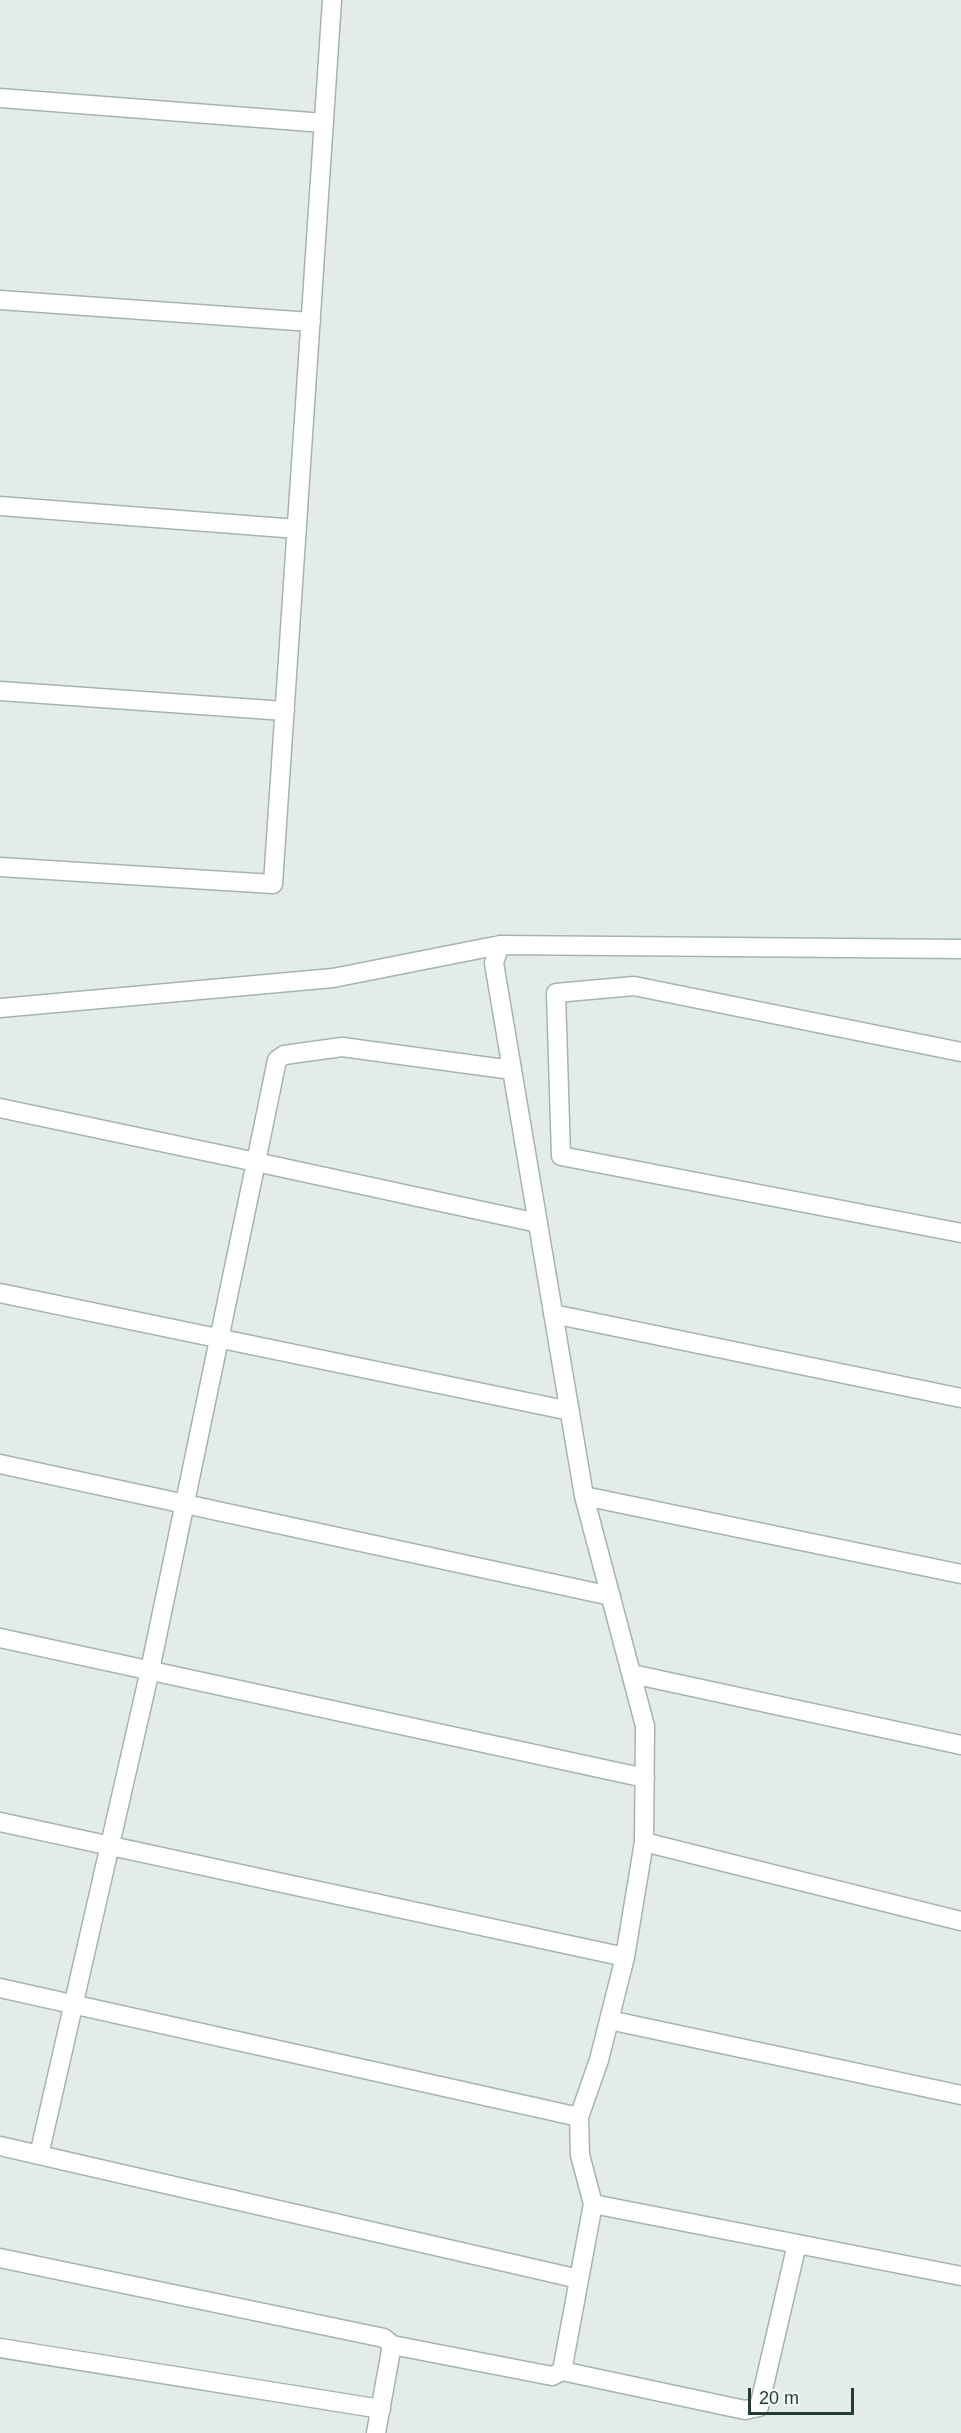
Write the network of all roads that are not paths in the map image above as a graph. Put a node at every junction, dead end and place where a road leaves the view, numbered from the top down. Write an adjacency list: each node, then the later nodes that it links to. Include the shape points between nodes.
1 (332, 0): 3 (street)
2 (0, 98): 3 (street)
3 (324, 123): 5 (street)
4 (0, 300): 5 (street)
5 (311, 322): 7 (street)
6 (0, 506): 7 (street)
7 (297, 529): 9 (street)
8 (0, 691): 9 (street)
9 (285, 711): 10 (street, via 273,884)
10 (0, 867)
11 (500, 945): 12 (street); 13 (street, via 333,978); 15 (street, via 494,963)
12 (961, 949)
13 (0, 1008)
14 (961, 1052): 19 (street, via 634,986 556,993 561,1156)
15 (512, 1070): 17 (street, via 342,1047 284,1055 277,1060); 18 (street)
16 (0, 1108): 17 (street)
17 (256, 1162): 18 (street); 22 (street)
18 (538, 1223): 21 (street)
19 (961, 1233)
20 (0, 1293): 22 (street)
21 (554, 1314): 23 (street); 24 (street)
22 (218, 1339): 24 (street); 27 (street)
23 (961, 1398)
24 (570, 1411): 26 (street)
25 (0, 1464): 27 (street)
26 (584, 1496): 28 (street); 29 (street)
27 (184, 1504): 29 (street); 31 (street)
28 (961, 1574)
29 (611, 1596): 32 (street)
30 (0, 1638): 31 (street)
31 (150, 1670): 34 (street); 37 (street)
32 (632, 1674): 33 (street); 34 (street, via 645,1726)
33 (961, 1745)
34 (645, 1778): 36 (street)
35 (0, 1822): 37 (street)
36 (644, 1842): 38 (street); 39 (street)
37 (110, 1845): 39 (street); 41 (street)
38 (961, 1921)
39 (625, 1957): 42 (street)
40 (0, 1988): 41 (street)
41 (74, 2004): 44 (street); 46 (street)
42 (609, 2020): 43 (street); 44 (street)
43 (961, 2095)
44 (579, 2117): 47 (street, via 580,2155)
45 (0, 2146): 46 (street)
46 (39, 2155): 51 (street)
47 (593, 2204): 48 (street); 51 (street)
48 (797, 2244): 50 (street); 54 (street, via 759,2407 745,2410)
49 (0, 2258): 52 (street, via 384,2338)
50 (961, 2276)
51 (579, 2279): 54 (street)
52 (392, 2345): 54 (street, via 552,2376); 55 (street)
53 (0, 2348): 55 (street)
54 (562, 2371)
55 (381, 2409): 56 (street)
56 (376, 2433)

